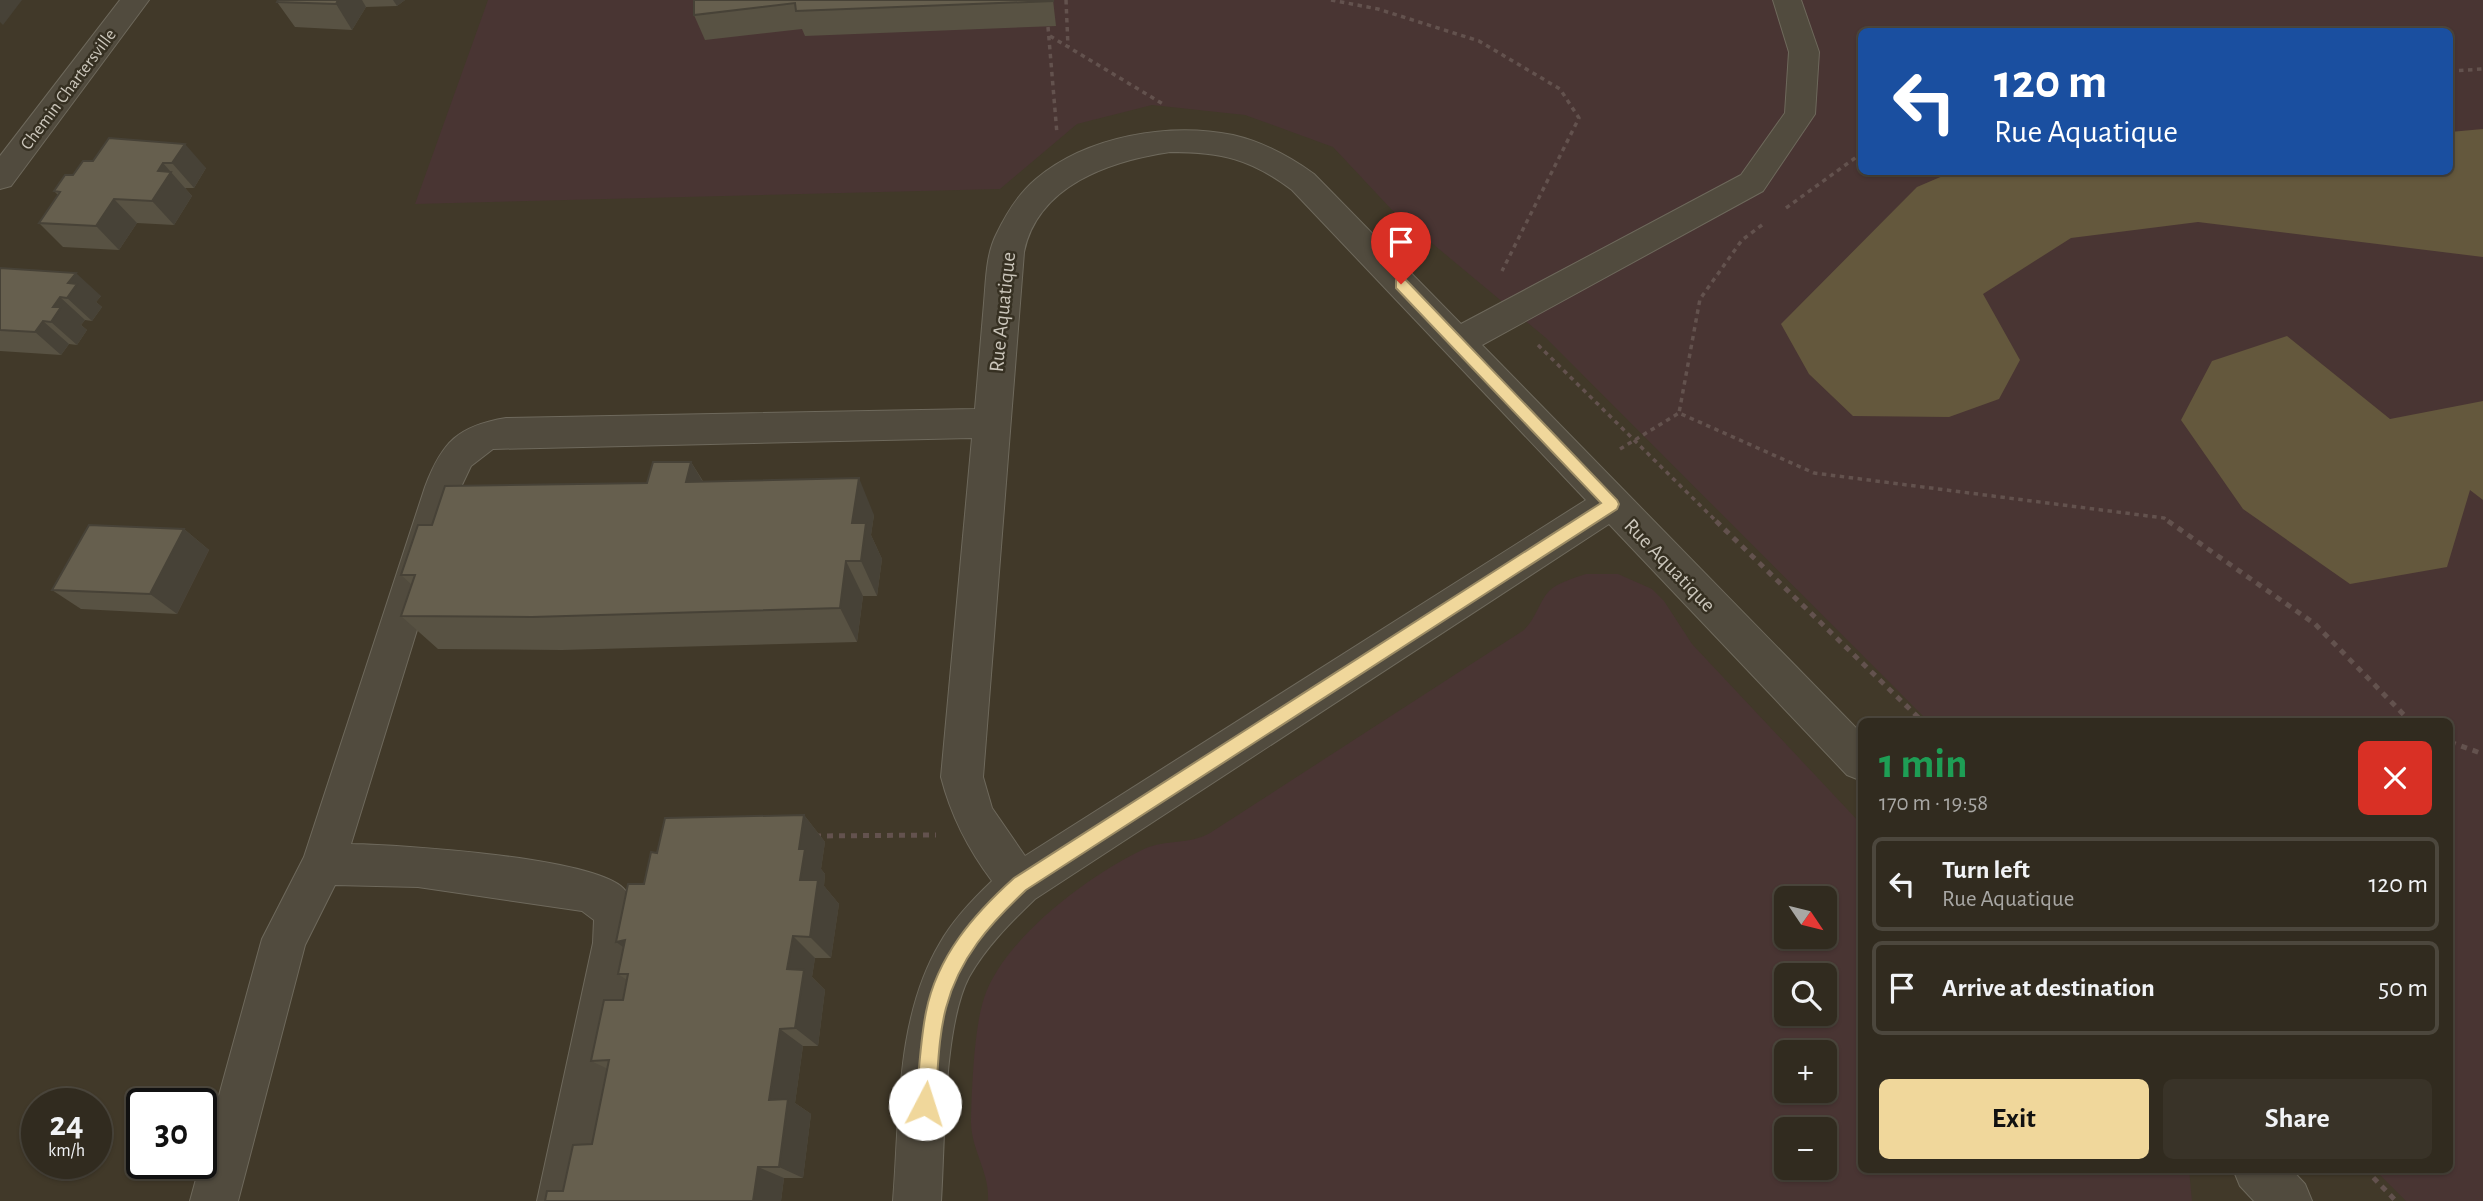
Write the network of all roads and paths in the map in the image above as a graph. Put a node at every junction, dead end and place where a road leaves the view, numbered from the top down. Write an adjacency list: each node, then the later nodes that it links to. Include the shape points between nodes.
1 (135, 0): 12 (street, Chemin Chartersville)
2 (1066, 0): 7 (path)
3 (1331, 0): 16 (path, via 1378,9 1479,41 1560,89 1579,118 1498,280)
4 (1787, 0): 16 (street, via 1804,52 1800,114 1752,183)
5 (1048, 27): 6 (path)
6 (1050, 36): 7 (path); 13 (path)
7 (1068, 47): 10 (path)
8 (2483, 69): 9 (path)
9 (2453, 71)
10 (1233, 146): 13 (street, Rue Aquatique, via 1202,140 1142,145 1109,153); 17 (street, Rue Aquatique, via 1282,166 1303,182)
11 (1858, 156): 14 (path)
12 (0, 178)
13 (1060, 178): 19 (street, Rue Aquatique, via 1039,195 1011,236 1004,268)
14 (1786, 208)
15 (1764, 224): 18 (path, via 1742,240 1700,299)
16 (1508, 314): 17 (street); 20 (path)
17 (1456, 343): 21 (street, Rue Aquatique)
18 (1679, 413): 20 (path); 24 (path, via 1814,473 2164,518 2315,624)
19 (991, 423): 28 (street, Rue Aquatique, via 961,777 968,808); 30 (street, via 506,432 473,441 448,472)
20 (1633, 441): 21 (path); 23 (path)
21 (1581, 473): 22 (street, Rue Aquatique)
22 (1611, 504): 27 (street, Rue Aquatique); 31 (street)
23 (1919, 718)
24 (2407, 718)
25 (2453, 743): 26 (path)
26 (2483, 754)
27 (1858, 758)
28 (982, 835): 29 (path); 31 (street, Rue Aquatique)
29 (803, 836)
30 (323, 864): 34 (street, via 284,939); 35 (street, via 418,866 582,890 607,901 615,913 615,943)
31 (1020, 884): 36 (street, via 988,913 965,943 936,1010)
32 (2261, 1173): 37 (street)
33 (2369, 1173): 38 (path)
34 (214, 1201)
35 (561, 1201)
36 (917, 1201)
37 (2288, 1201)
38 (2396, 1201)

